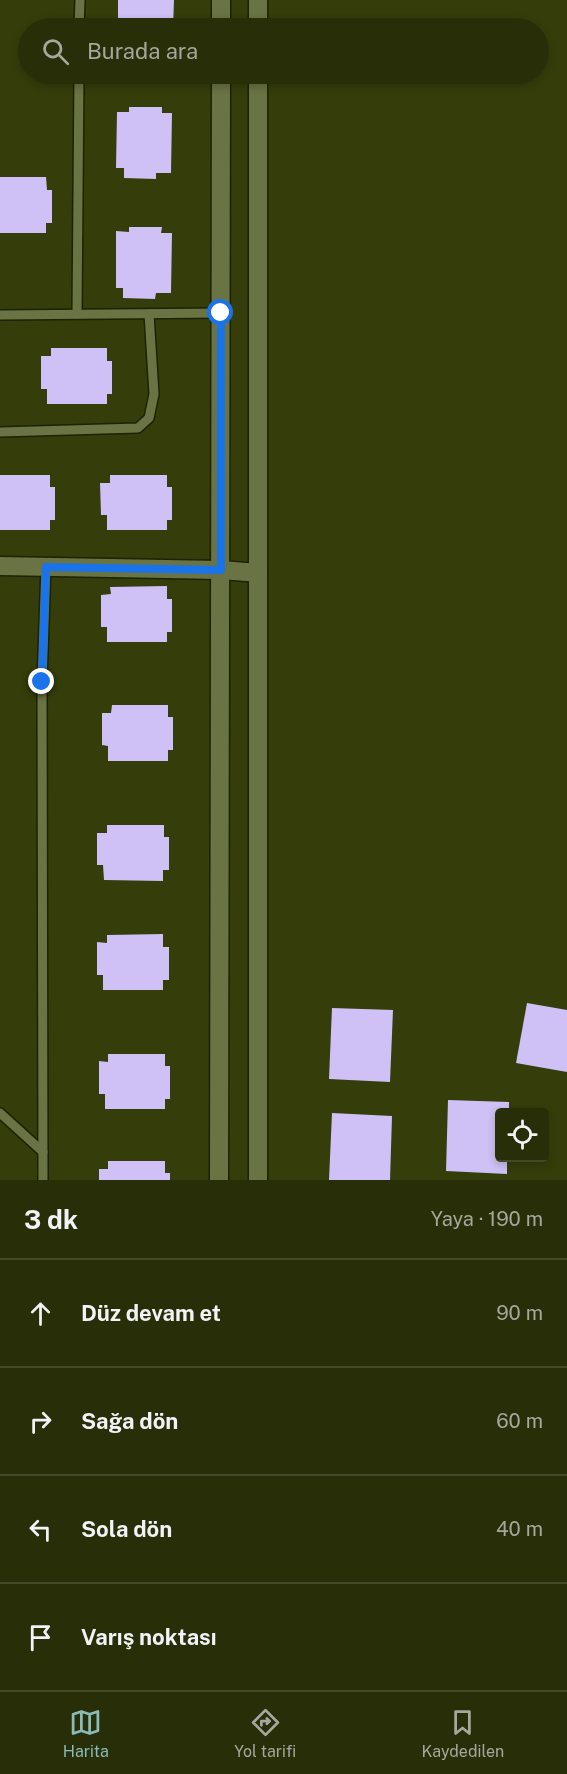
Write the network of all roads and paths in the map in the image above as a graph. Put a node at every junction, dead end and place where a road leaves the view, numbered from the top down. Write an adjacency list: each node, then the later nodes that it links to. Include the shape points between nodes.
1 (80, 0): 4 (lane)
2 (221, 0): 5 (street)
3 (258, 0): 6 (street)
4 (79, 18)
5 (221, 18)
6 (258, 18)
7 (79, 84): 11 (lane)
8 (221, 84): 10 (street)
9 (258, 84): 18 (street)
10 (221, 313): 12 (lane); 17 (street)
11 (77, 314): 12 (lane); 13 (lane)
12 (148, 314): 14 (lane, via 153,394 149,418 138,428)
13 (0, 315)
14 (0, 432)
15 (0, 566): 16 (street)
16 (46, 567): 17 (street); 20 (lane, via 42,682)
17 (221, 570): 18 (street); 22 (street)
18 (258, 573): 23 (street)
19 (0, 1113): 20 (lane)
20 (43, 1152): 21 (lane)
21 (43, 1180)
22 (219, 1180)
23 (258, 1180)

